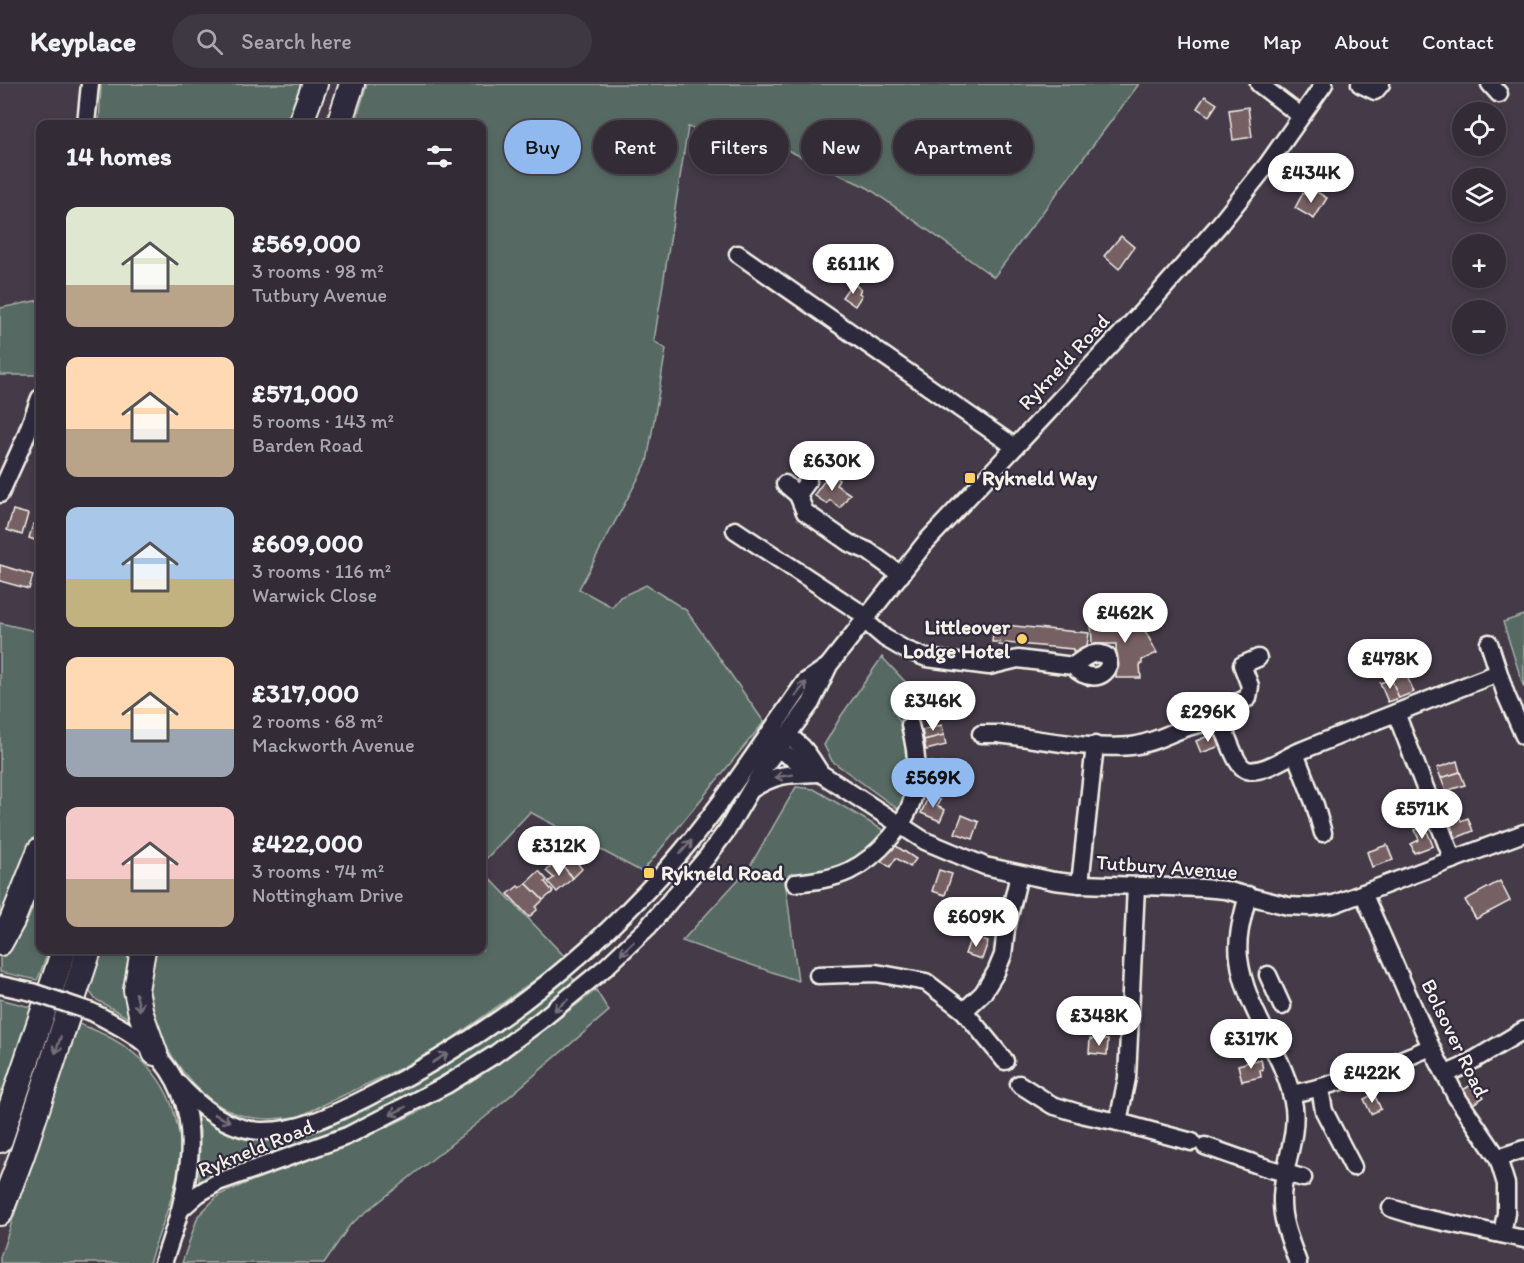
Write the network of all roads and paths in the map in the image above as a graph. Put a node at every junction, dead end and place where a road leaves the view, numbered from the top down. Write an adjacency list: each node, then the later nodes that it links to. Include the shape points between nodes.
1 (90, 84): 10 (street)
2 (315, 84): 11 (highway)
3 (326, 84): 12 (highway)
4 (352, 84): 13 (highway)
5 (1258, 84): 9 (street)
6 (1324, 84): 9 (street, Rykneld Road)
7 (1360, 84): 8 (street, via 1375,91)
8 (1381, 84)
9 (1301, 116): 16 (street, Rykneld Road, via 1219,225)
10 (87, 120)
11 (302, 120)
12 (315, 120)
13 (340, 120)
14 (738, 254): 16 (street)
15 (36, 409): 18 (street)
16 (1015, 447): 20 (street, Rykneld Road, via 926,542)
17 (808, 481): 20 (street, via 791,490 805,512)
18 (0, 494)
19 (735, 530): 21 (street)
20 (901, 575): 21 (street, Rykneld Road)
21 (866, 619): 24 (street, Rykneld Road); 25 (street, via 885,638 927,658 989,666 1018,659)
22 (1489, 642): 26 (street)
23 (1258, 658): 28 (street, via 1242,665 1250,686 1248,698 1228,706)
24 (829, 665): 30 (street, Rykneld Road, one-way to 24, via 805,682); 33 (street, Rykneld Road, via 811,703)
25 (1073, 666)
26 (1498, 673): 27 (street); 32 (street)
27 (1396, 713): 35 (street); 42 (street)
28 (1220, 724): 34 (street, via 1194,725 1135,746); 35 (street, via 1240,766 1248,770 1262,769)
29 (910, 725): 38 (street, via 918,762 916,785 912,806)
30 (768, 733): 33 (street); 49 (street, Rykneld Road, one-way to 30, via 694,838)
31 (981, 734): 34 (street)
32 (1524, 736)
33 (782, 742): 36 (street, Tutbury Avenue, via 805,748); 37 (street, Rykneld Road)
34 (1095, 745): 45 (street)
35 (1295, 753): 39 (street)
36 (820, 773): 37 (street, one-way to 37, via 779,776); 38 (street, Tutbury Avenue)
37 (752, 790): 50 (street, Rykneld Road, via 708,857)
38 (900, 826): 43 (street, Tutbury Avenue, via 951,853); 44 (street, via 870,860 848,872)
39 (1323, 833)
40 (1524, 833): 42 (street, Tutbury Avenue)
41 (36, 860): 51 (highway)
42 (1453, 860): 47 (street, Tutbury Avenue)
43 (1019, 875): 45 (street, Tutbury Avenue); 61 (street, via 1003,955 983,993)
44 (795, 883)
45 (1080, 884): 46 (street, Tutbury Avenue)
46 (1136, 886): 48 (street, Tutbury Avenue, via 1203,888); 71 (street, via 1127,1078)
47 (1363, 893): 48 (street, Tutbury Avenue, via 1334,904 1310,907 1288,906); 63 (street, Bolsover Road)
48 (1248, 895): 59 (street, via 1238,940)
49 (630, 908): 50 (street); 55 (street, Rykneld Road)
50 (648, 927): 57 (street, Rykneld Road, one-way to 57)
51 (0, 943)
52 (63, 954): 72 (highway)
53 (88, 954): 80 (highway, one-way to 80)
54 (142, 954): 64 (highway, one-way to 64, via 136,990)
55 (578, 957): 57 (street); 67 (street, Rykneld Road, one-way to 55, via 201,1106 237,1125 260,1131 298,1127 350,1106 436,1061 511,1011)
56 (818, 975): 61 (street, via 876,973 926,982)
57 (595, 976): 79 (street, Rykneld Road, one-way to 79, via 494,1055 446,1085 347,1136 218,1182)
58 (0, 985): 64 (street, bridge, via 92,1012 134,1035)
59 (1249, 994): 60 (street, via 1270,980); 70 (street)
60 (1282, 1006)
61 (964, 1011): 65 (street)
62 (1524, 1030): 66 (street)
63 (1431, 1047): 66 (street, Bolsover Road); 69 (street)
64 (155, 1053): 67 (street)
65 (1005, 1061)
66 (1446, 1074): 74 (street, Bolsover Road, via 1456,1096)
67 (177, 1082): 79 (street, via 191,1147)
68 (1019, 1084): 71 (street, via 1052,1105)
69 (1320, 1088): 70 (street); 75 (street, via 1324,1111)
70 (1291, 1094): 76 (street, via 1293,1133)
71 (1118, 1122): 76 (street)
72 (0, 1140)
73 (1524, 1149): 74 (street)
74 (1498, 1158): 81 (street, Bolsover Road, via 1506,1184)
75 (1353, 1167)
76 (1286, 1173): 77 (street); 84 (street, via 1282,1202 1285,1226)
77 (1303, 1178)
78 (1391, 1208): 81 (street)
79 (181, 1209): 83 (street)
80 (0, 1213)
81 (1502, 1234): 82 (street)
82 (1524, 1239)
83 (163, 1263)
84 (1298, 1263)

